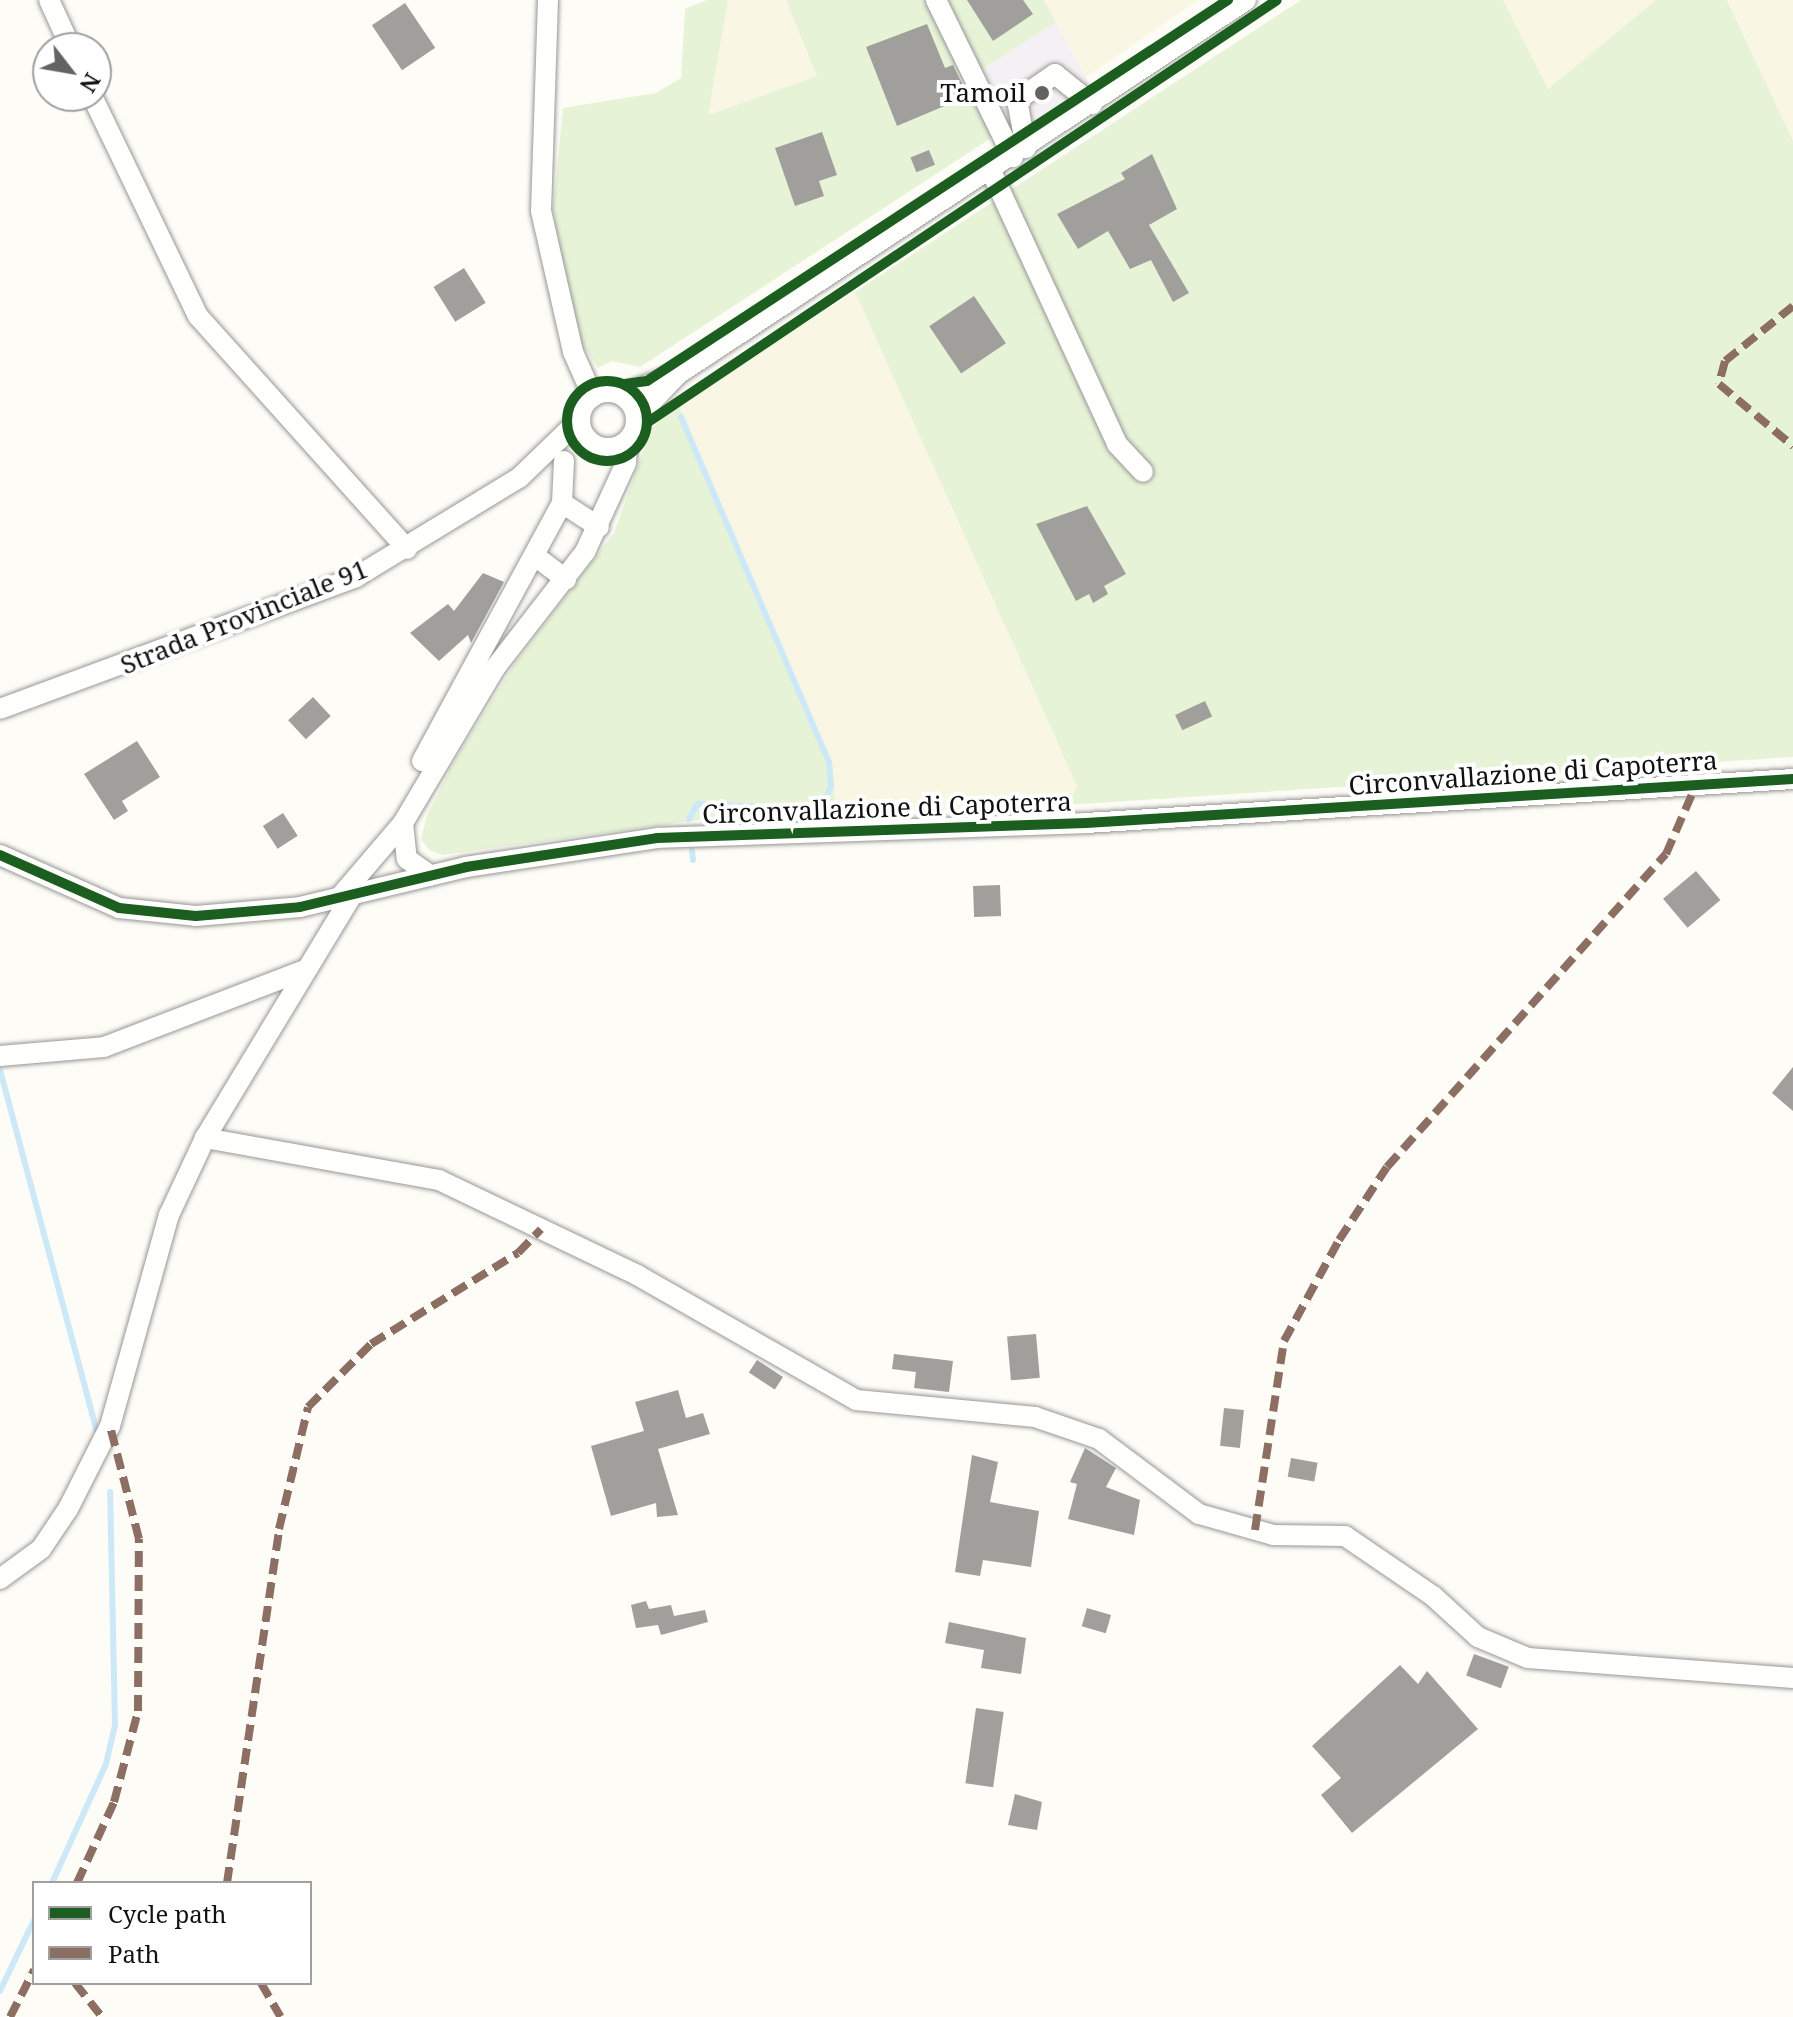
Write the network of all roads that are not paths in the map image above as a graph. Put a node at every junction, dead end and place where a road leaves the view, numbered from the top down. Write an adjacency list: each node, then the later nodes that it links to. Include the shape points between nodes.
1 (49, 0): 5 (street)
2 (548, 0): 12 (street, via 541,211 573,352)
3 (936, 0): 8 (street)
4 (1246, 0): 6 (street)
5 (64, 32)
6 (1092, 104): 8 (street); 8 (street, via 1055,74 1017,100)
7 (100, 112): 23 (street, via 198,316)
8 (1019, 152): 9 (street)
9 (991, 171): 10 (street); 18 (street, via 1117,444)
10 (678, 374): 11 (street); 13 (street)
11 (621, 395): 12 (street); 13 (street)
12 (593, 397): 14 (street)
13 (636, 418): 15 (street)
14 (580, 419): 16 (street); 19 (street)
15 (628, 440): 16 (street); 20 (street)
16 (600, 446): 17 (street); 20 (street)
17 (564, 461): 19 (street); 21 (street)
18 (1143, 472)
19 (519, 478): 23 (street, Strada Provinciale 91)
20 (619, 478): 22 (street)
21 (562, 503): 22 (street); 24 (street)
22 (599, 527): 25 (street)
23 (407, 549): 26 (street, Strada Provinciale 91, via 285,607)
24 (535, 556): 25 (street); 28 (street, via 395,808)
25 (566, 579): 28 (street, via 495,668)
26 (0, 709)
27 (1793, 779): 30 (street, Circonvallazione di Capoterra, via 1086,823 657,838)
28 (404, 820): 30 (street, via 407,859); 31 (street)
29 (0, 855): 32 (street, Circonvallazione di Capoterra, via 64,889 152,915)
30 (431, 876): 31 (street, Circonvallazione di Capoterra)
31 (346, 896): 32 (street, Circonvallazione di Capoterra); 33 (street)
32 (308, 905): 33 (street)
33 (331, 928): 34 (street)
34 (302, 971): 35 (street, via 104,1047); 36 (street)
35 (6, 1056)
36 (205, 1138): 37 (street, via 169,1215 110,1426 41,1549); 38 (street, via 466,1190 637,1275 856,1400 1035,1417 1099,1439 1199,1514 1273,1535 1345,1536 1433,1596 1478,1637 1528,1658)
37 (0, 1579)
38 (1793, 1678)

